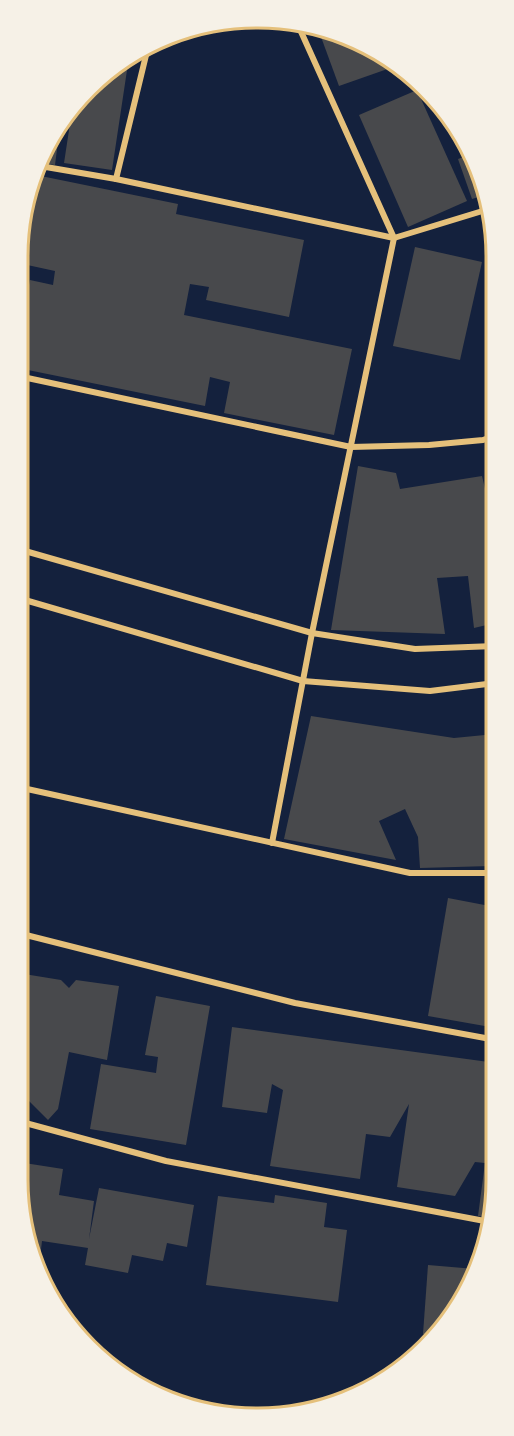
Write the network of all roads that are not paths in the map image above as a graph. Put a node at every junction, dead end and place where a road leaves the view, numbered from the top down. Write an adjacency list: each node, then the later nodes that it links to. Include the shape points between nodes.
1 (302, 33): 6 (street)
2 (145, 58): 4 (street)
3 (47, 167): 4 (street)
4 (116, 179): 6 (street)
5 (481, 211): 6 (street)
6 (394, 238): 9 (street)
7 (28, 378): 9 (street)
8 (486, 439): 9 (street, via 429,446)
9 (351, 447): 12 (street)
10 (28, 552): 12 (street)
11 (28, 601): 14 (street)
12 (312, 633): 13 (street, via 415,648); 14 (street)
13 (486, 646)
14 (303, 681): 15 (street, via 430,691); 17 (street)
15 (486, 684)
16 (28, 789): 17 (street)
17 (272, 843): 18 (street, via 410,873)
18 (486, 873)
19 (28, 936): 20 (street, via 295,1003)
20 (486, 1038)
21 (28, 1124): 22 (street, via 166,1161)
22 (482, 1220)

